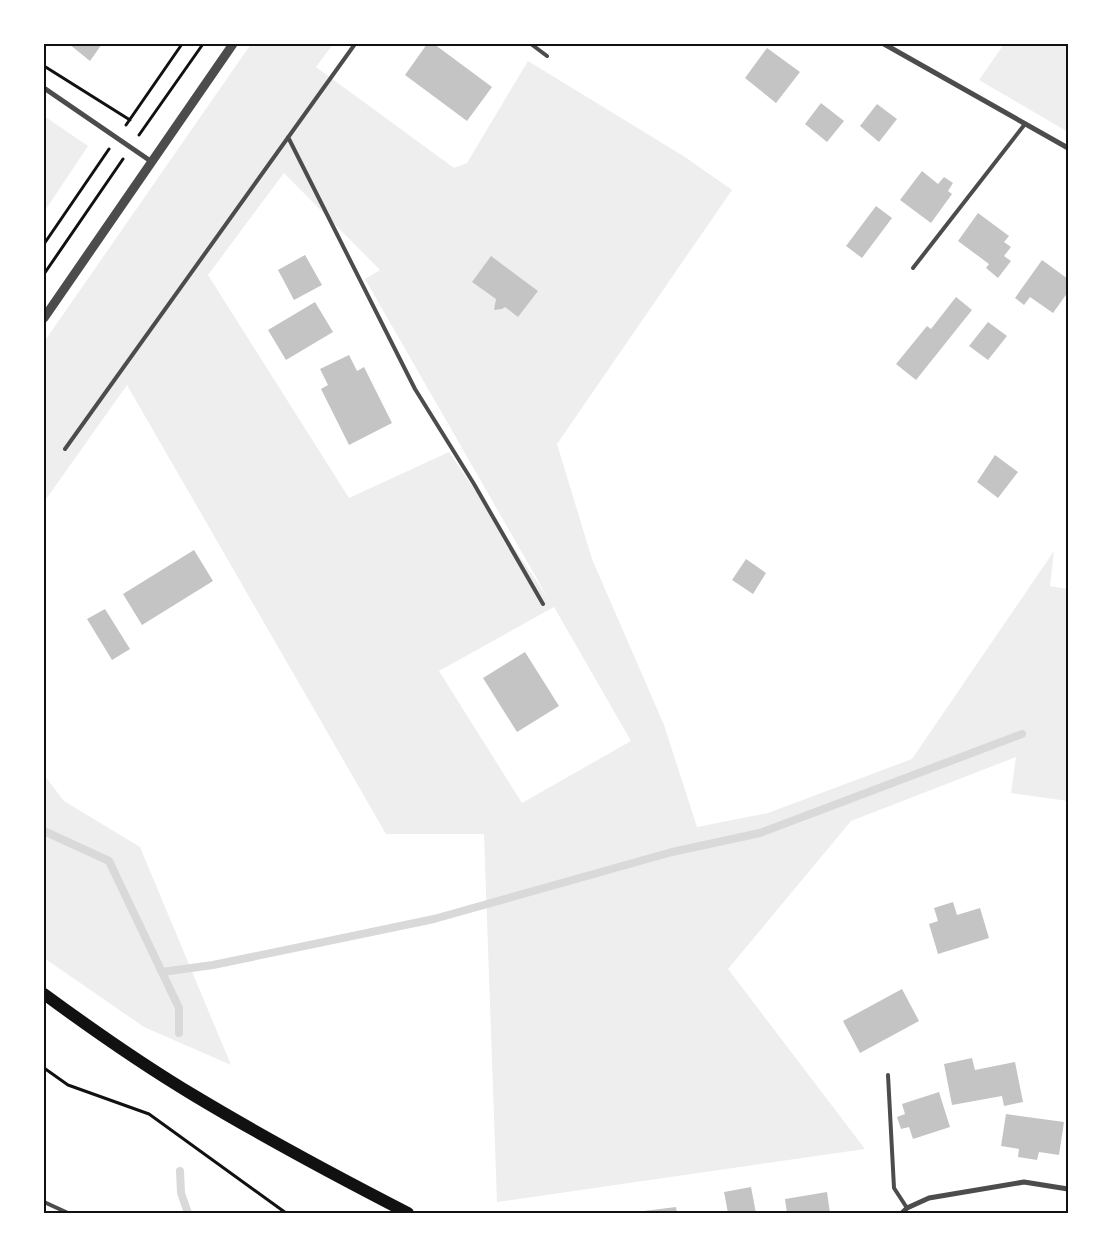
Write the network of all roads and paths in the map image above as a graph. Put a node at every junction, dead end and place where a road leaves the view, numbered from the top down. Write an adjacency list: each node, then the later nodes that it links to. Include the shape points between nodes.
1 (233, 44): 12 (street)
2 (355, 44): 10 (lane)
3 (531, 44): 5 (lane)
4 (884, 44): 9 (street)
5 (547, 56)
6 (44, 66): 8 (path)
7 (44, 88): 12 (street)
8 (130, 120)
9 (1025, 124): 11 (street); 13 (lane)
10 (288, 137): 15 (lane); 16 (lane, via 415,389)
11 (1068, 148)
12 (152, 162): 14 (street)
13 (913, 268)
14 (44, 318)
15 (65, 449)
16 (543, 604)
17 (44, 994): 25 (main road, via 193,1095)
18 (44, 1068): 24 (path, via 68,1085 149,1114)
19 (888, 1075): 22 (lane, via 894,1188)
20 (1068, 1189): 22 (street, via 1024,1182 929,1198)
21 (44, 1202): 23 (lane)
22 (907, 1208): 26 (street)
23 (68, 1213)
24 (286, 1213)
25 (408, 1213)
26 (902, 1213)

